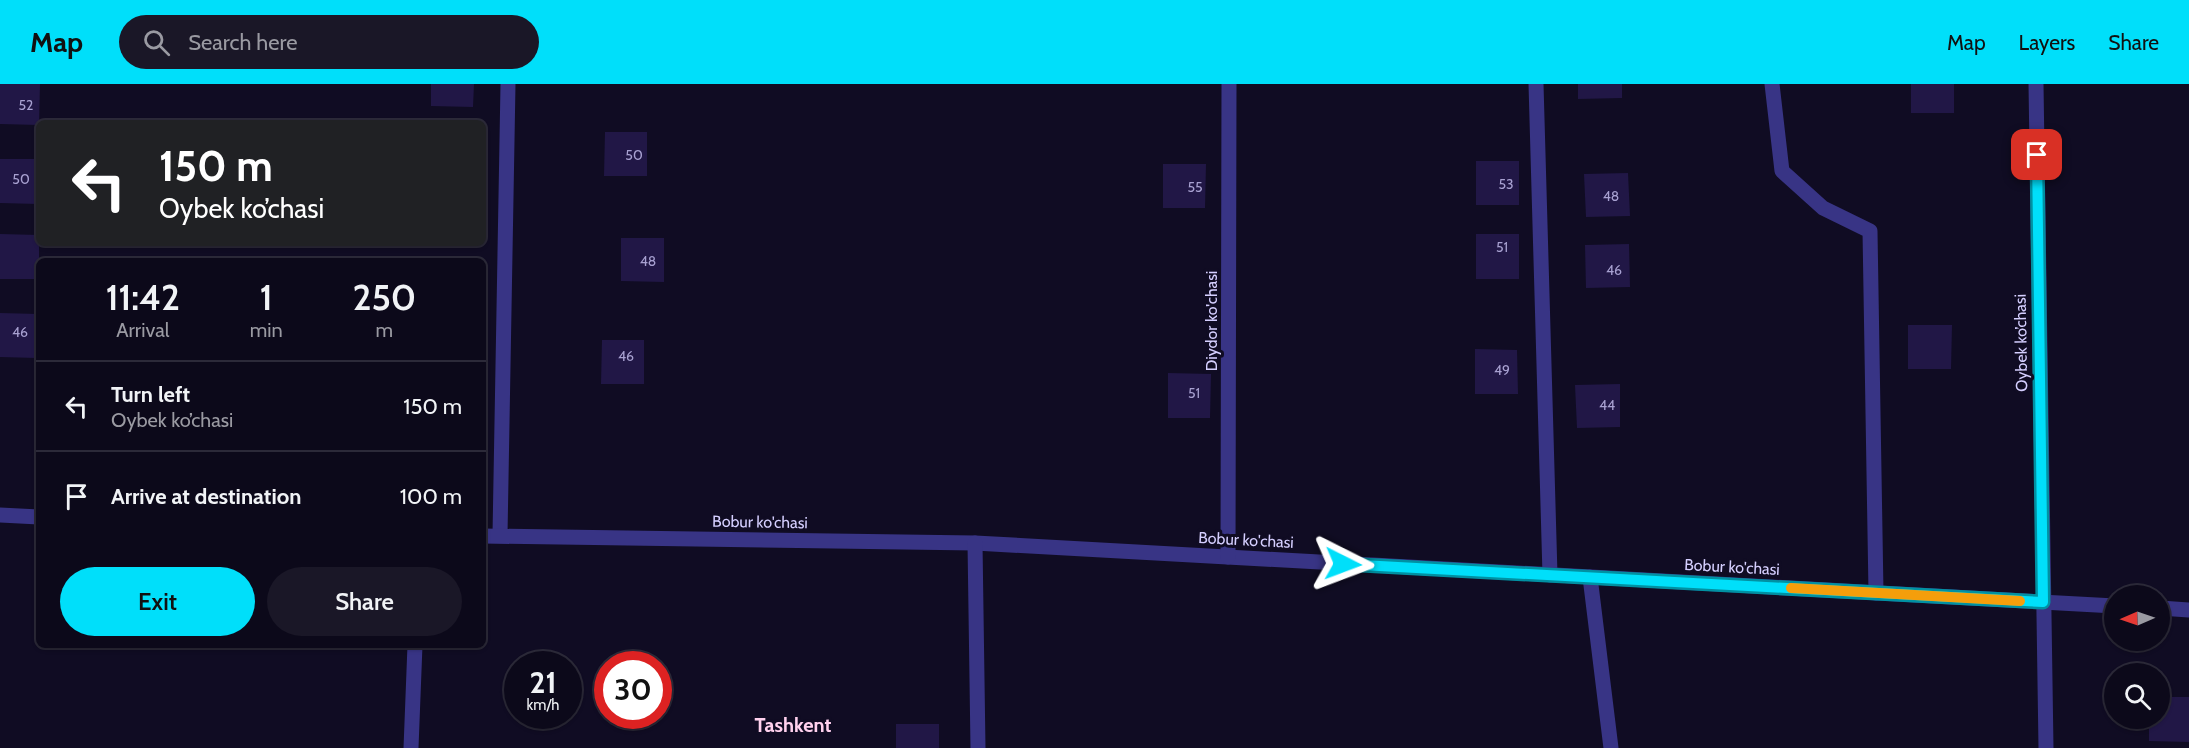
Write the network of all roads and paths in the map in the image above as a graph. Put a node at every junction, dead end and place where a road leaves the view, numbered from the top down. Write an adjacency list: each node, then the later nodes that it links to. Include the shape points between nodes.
1 (508, 84): 8 (street)
2 (1229, 84): 11 (street, Diydor ko'chasi)
3 (1536, 84): 12 (street)
4 (1772, 84): 14 (street, via 1782,171 1823,208 1870,231)
5 (2036, 84): 15 (street, Oybek ko’chasi)
6 (0, 515): 7 (street)
7 (36, 517)
8 (500, 535): 9 (street, Bobur ko'chasi); 10 (street, Bobur ko'chasi)
9 (486, 536)
10 (975, 543): 11 (street, Bobur ko'chasi); 21 (street)
11 (1228, 557): 12 (street, Bobur ko'chasi)
12 (1550, 575): 13 (street, Bobur ko'chasi)
13 (1590, 577): 14 (street, Bobur ko'chasi); 22 (street)
14 (1876, 593): 15 (street, Bobur ko'chasi)
15 (2043, 602): 16 (street, Bobur ko'chasi); 23 (street, Oybek ko’chasi)
16 (2104, 605)
17 (2170, 609): 18 (street)
18 (2189, 610)
19 (415, 648): 20 (street)
20 (411, 748)
21 (978, 748)
22 (1611, 748)
23 (2046, 748)

